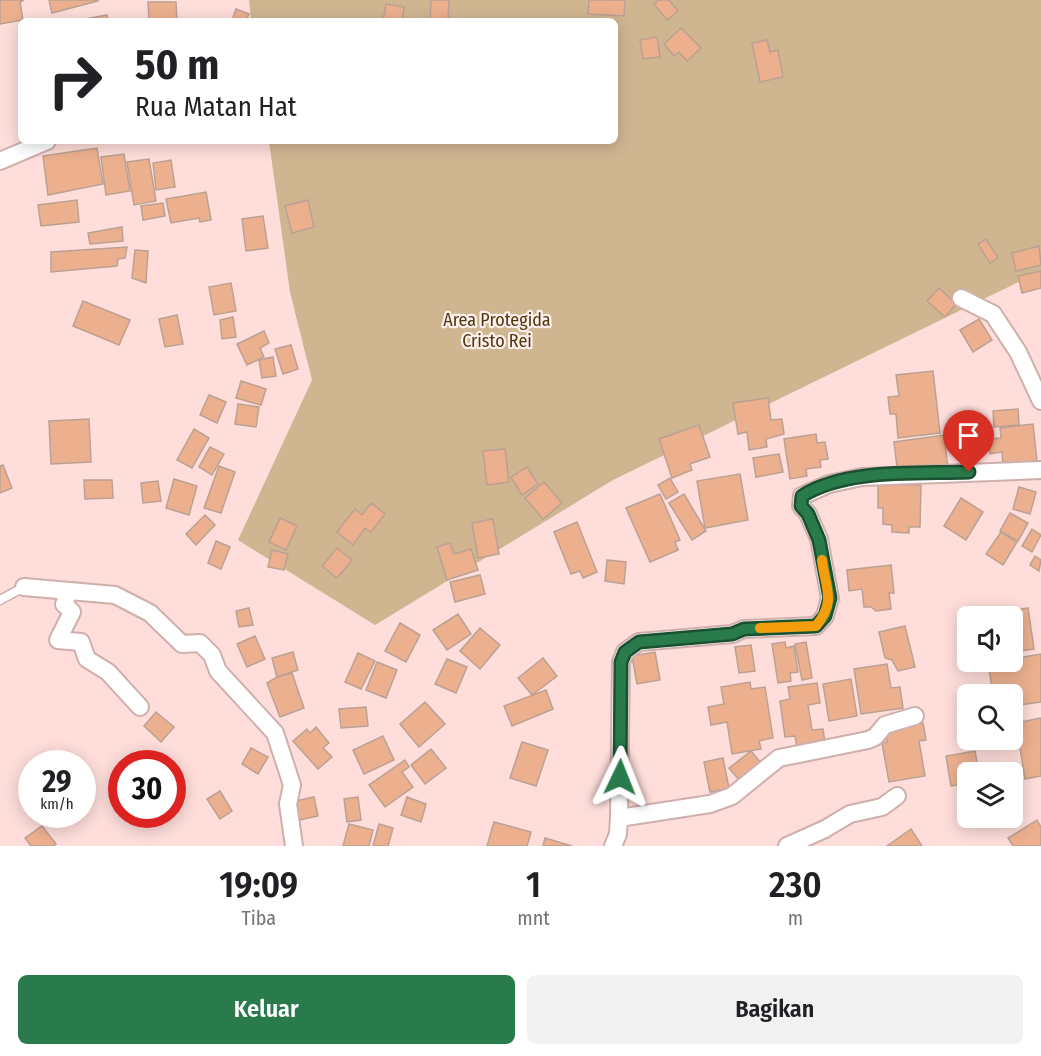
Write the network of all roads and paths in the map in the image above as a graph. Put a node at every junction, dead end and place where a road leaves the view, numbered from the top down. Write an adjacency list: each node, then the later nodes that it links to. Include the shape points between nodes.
1 (40, 144): 2 (street)
2 (0, 161)
3 (961, 298): 4 (street, via 993,315 1018,352)
4 (1041, 401)
5 (1041, 470): 12 (street, via 862,477 829,484 802,496 801,506 819,540 830,598 825,616 816,626 744,629 732,634 631,646 621,662)
6 (24, 587): 7 (street); 8 (lane)
7 (69, 591): 9 (street, via 64,604 72,612 58,640 81,642 87,659 108,672); 13 (street, via 115,595 150,613 182,644 200,643 212,655 218,670 275,733 292,785 288,804)
8 (0, 600)
9 (140, 707)
10 (915, 716): 12 (street, via 885,725 868,740 778,758 732,796 710,804)
11 (897, 796): 15 (street, via 882,807 850,814)
12 (619, 819): 14 (street)
13 (294, 846)
14 (614, 846)
15 (787, 846)

